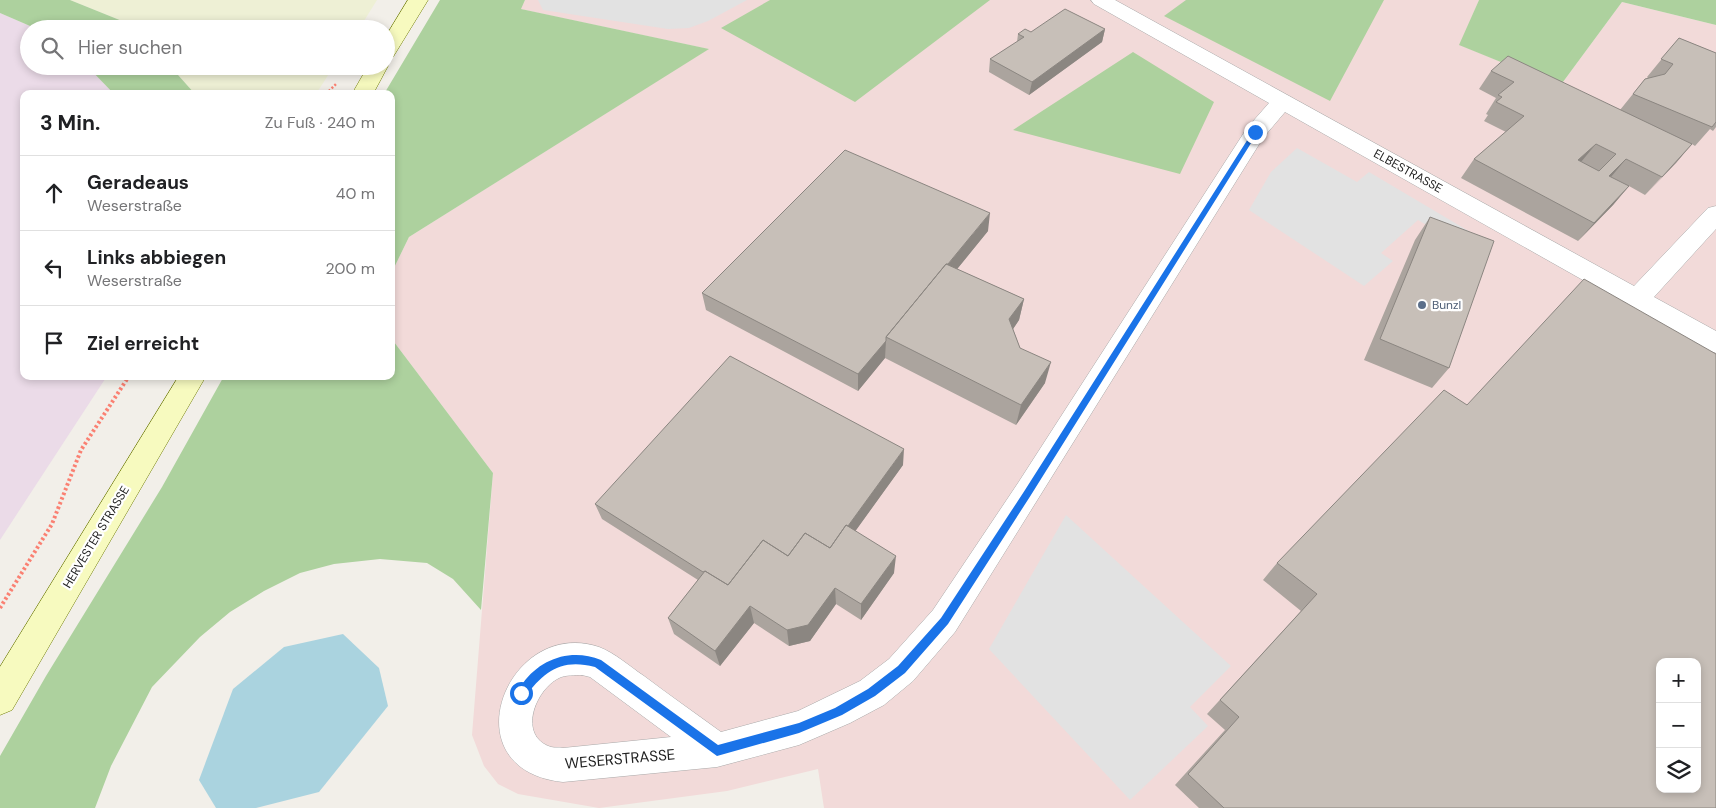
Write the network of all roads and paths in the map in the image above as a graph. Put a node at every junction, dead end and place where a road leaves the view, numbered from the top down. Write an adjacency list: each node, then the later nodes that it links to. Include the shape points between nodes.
1 (418, 0): 3 (main road)
2 (1101, 0): 6 (street, ELBESTRASSE)
3 (395, 38)
4 (373, 75): 5 (main road)
5 (364, 90)
6 (1282, 101): 8 (street, ELBESTRASSE); 14 (street, WESERSTRASSE, via 1255,132 944,621 902,670 872,693 838,712 799,728)
7 (1716, 214): 8 (street)
8 (1637, 299): 9 (street, ELBESTRASSE)
9 (1716, 343)
10 (126, 380): 12 (path, via 81,450 52,524)
11 (190, 380): 13 (main road, HERVESTER STRASSE)
12 (0, 608)
13 (0, 698)
14 (717, 750): 14 (street, WESERSTRASSE, via 563,765 545,763 520,744 515,711 521,693 532,678 565,660 582,659 598,663)

